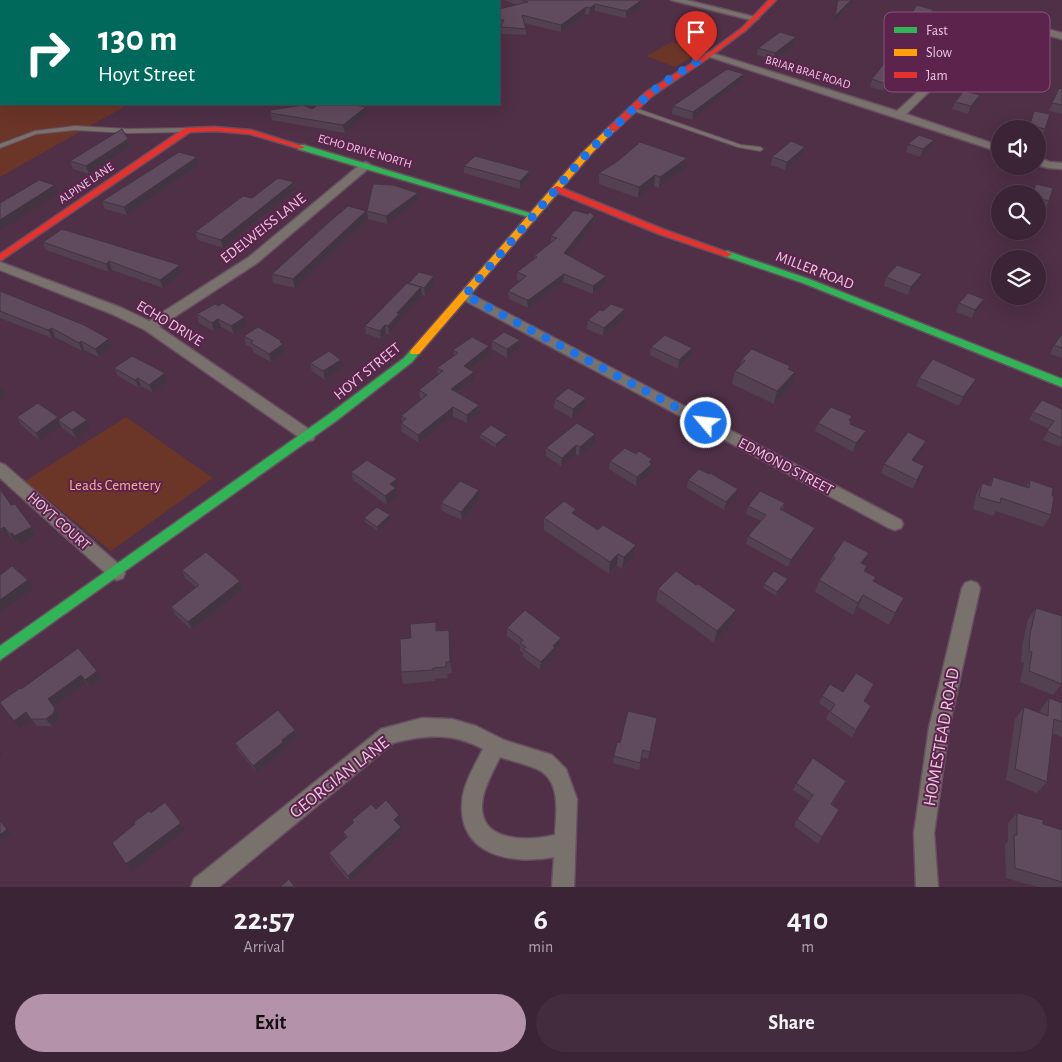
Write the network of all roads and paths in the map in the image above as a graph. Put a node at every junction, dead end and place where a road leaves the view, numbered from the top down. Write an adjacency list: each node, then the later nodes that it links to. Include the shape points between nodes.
1 (675, 0): 3 (street)
2 (773, 0): 3 (main road, HOYT STREET)
3 (755, 18): 4 (main road, HOYT STREET)
4 (709, 55): 6 (main road, HOYT STREET, via 668,80); 7 (street, BRIAR BRAE ROAD)
5 (924, 92): 7 (street)
6 (633, 109): 11 (lane, via 740,146); 15 (main road, HOYT STREET, via 589,151)
7 (900, 115): 10 (street, BRIAR BRAE ROAD)
8 (188, 130): 9 (lane, via 75,128 36,133); 13 (main road, ECHO DRIVE NORTH, via 251,132); 17 (main road, ALPINE LANE)
9 (0, 146)
10 (991, 146)
11 (760, 148)
12 (1046, 164): 14 (street)
13 (366, 165): 16 (main road, ECHO DRIVE NORTH); 20 (street, EDELWEISS LANE, via 253,260)
14 (1062, 166)
15 (557, 189): 16 (main road, HOYT STREET); 21 (main road, MILLER ROAD)
16 (532, 215): 19 (main road, HOYT STREET)
17 (0, 258)
18 (0, 266): 20 (street, ECHO DRIVE)
19 (465, 295): 22 (main road, HOYT STREET, via 408,360); 24 (street, EDMOND STREET)
20 (150, 327): 22 (street, ECHO DRIVE)
21 (1062, 383)
22 (308, 436): 25 (main road, HOYT STREET)
23 (0, 469): 25 (street, HOYT COURT)
24 (895, 524)
25 (117, 573): 27 (main road, HOYT STREET)
26 (971, 588): 32 (street, HOMESTEAD ROAD, via 939,728 924,833)
27 (0, 654)
28 (495, 746): 29 (street, GEORGIAN LANE, via 545,762 559,776 568,799); 29 (street, via 472,801 472,815 481,835 508,849 550,848); 30 (street, GEORGIAN LANE, via 476,735 452,728 422,727 388,735)
29 (566, 843): 31 (street, GEORGIAN LANE)
30 (202, 887)
31 (563, 887)
32 (927, 887)

